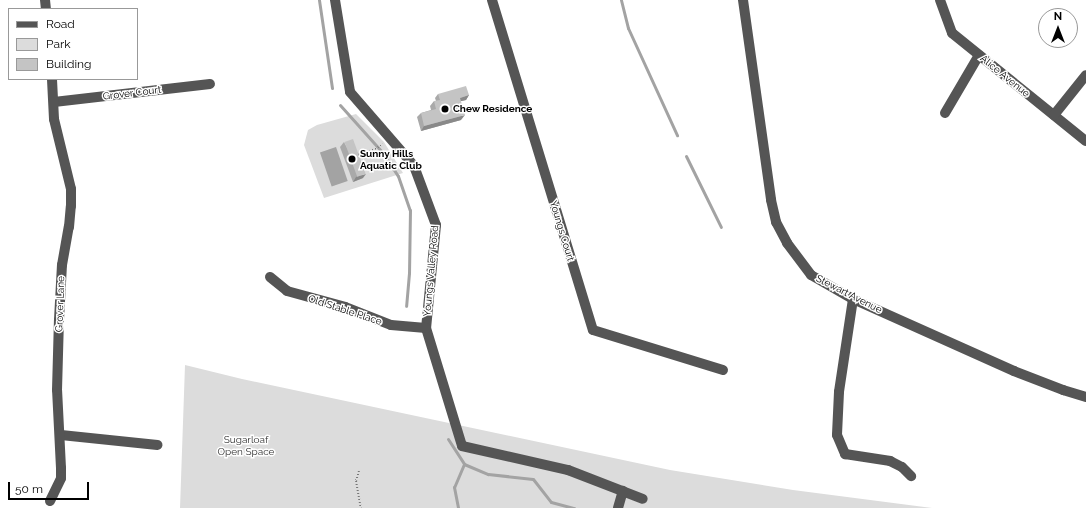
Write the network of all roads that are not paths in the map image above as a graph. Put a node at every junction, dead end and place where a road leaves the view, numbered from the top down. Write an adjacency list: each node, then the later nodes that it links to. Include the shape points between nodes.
1 (335, 0): 15 (street, Youngs Valley Road, via 350,92 414,166 436,225)
2 (492, 0): 16 (street, Youngs Court, via 593,330)
3 (743, 0): 14 (street, Stewart Avenue, via 776,222 787,243 811,275)
4 (940, 0): 5 (street, Alice Avenue, via 952,34)
5 (979, 55): 10 (street); 11 (street, Alice Avenue)
6 (1086, 75): 11 (street)
7 (52, 80): 9 (street, Grover Lane)
8 (210, 84): 9 (street, Grover Court)
9 (54, 102): 18 (street, Grover Lane, via 54,119 71,189 70,227 62,265 60,312 57,390)
10 (945, 113)
11 (1054, 116): 12 (street, Alice Avenue)
12 (1086, 141)
13 (270, 277): 15 (street, Old Stable Place, via 287,291 345,307 391,324)
14 (853, 299): 17 (street, Stewart Avenue, via 1014,371); 20 (street, via 839,392 838,435 845,454 890,461 902,467)
15 (426, 328): 21 (street, Youngs Valley Road, via 462,446 568,470)
16 (723, 370)
17 (1086, 397)
18 (61, 435): 19 (street); 23 (street, Grover Lane, via 60,478)
19 (157, 445)
20 (911, 476)
21 (623, 491): 22 (street); 24 (street)
22 (644, 499)
23 (50, 501)
24 (618, 508)

